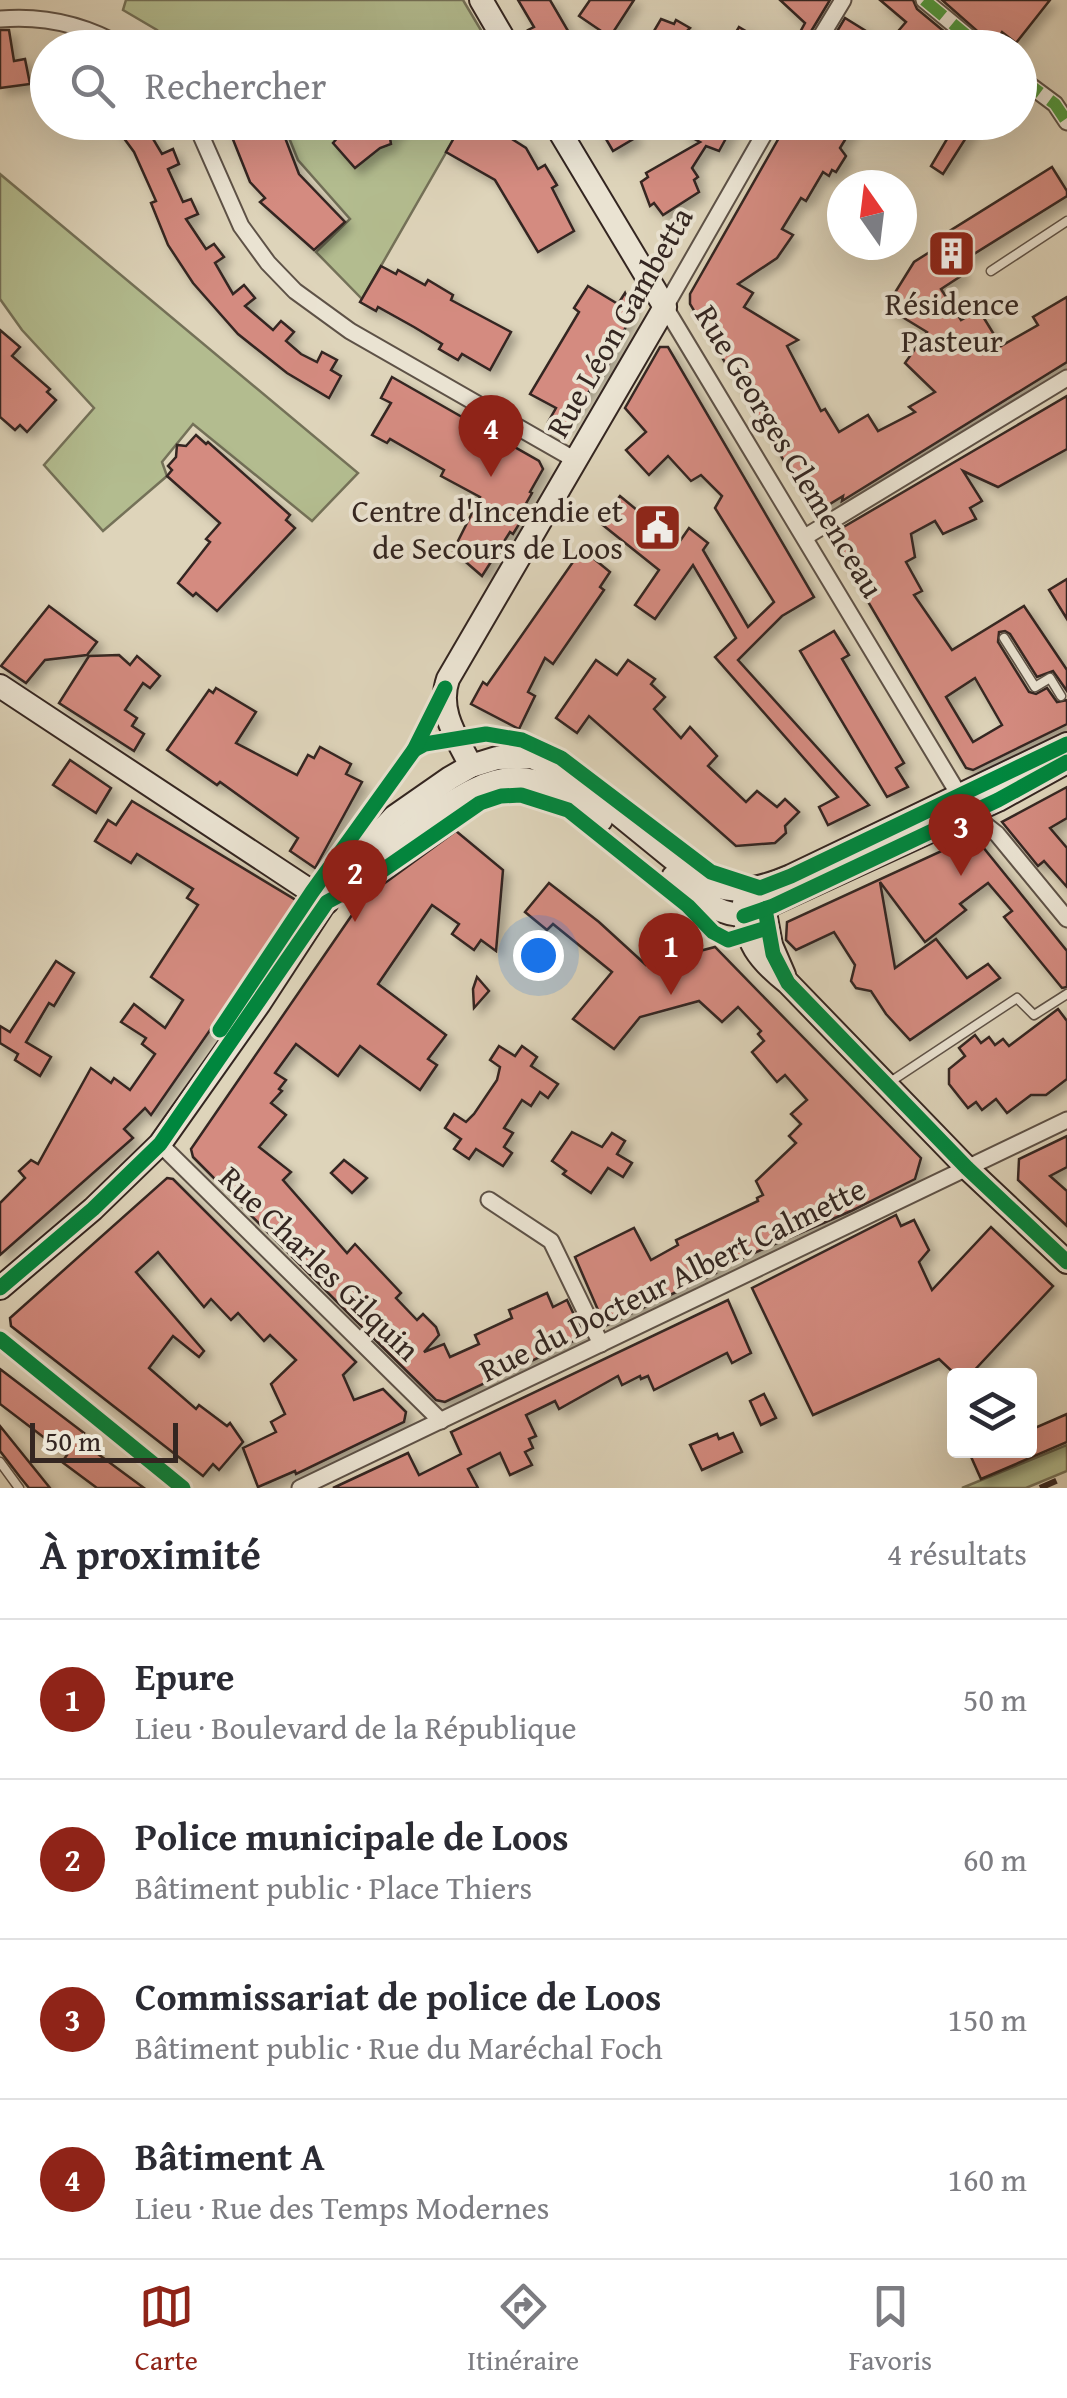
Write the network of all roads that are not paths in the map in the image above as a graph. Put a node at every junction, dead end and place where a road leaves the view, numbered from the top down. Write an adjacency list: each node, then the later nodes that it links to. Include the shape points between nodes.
1 (480, 0): 6 (main road)
2 (844, 0): 7 (street)
3 (924, 0): 8 (street)
4 (0, 19): 5 (street, via 51,20)
5 (86, 30)
6 (498, 30)
7 (825, 30)
8 (960, 30)
9 (1037, 91): 10 (street)
10 (1067, 122)
11 (203, 140): 18 (street, via 242,226 295,291 350,331)
12 (565, 140): 16 (main road, Rue Georges Clemenceau)
13 (761, 140): 16 (street, Rue Léon Gambetta)
14 (1067, 221): 15 (lane)
15 (991, 271)
16 (665, 306): 18 (main road, Rue Léon Gambetta); 19 (street, Rue Georges Clemenceau)
17 (1067, 378): 19 (street)
18 (577, 461): 25 (main road, Rue Léon Gambetta, via 448,679 446,713)
19 (805, 537): 26 (street, Rue Georges Clemenceau)
20 (1004, 638): 22 (lane, via 1036,687 1050,678)
21 (0, 686): 28 (main road)
22 (1061, 696)
23 (1067, 744): 26 (main road)
24 (1067, 762): 26 (main road)
25 (470, 766): 27 (main road, via 510,756 542,759 702,880); 28 (main road, via 380,830)
26 (965, 804): 27 (main road); 29 (street, Rue Georges Clemenceau)
27 (754, 901): 28 (main road, via 728,914 710,906 582,804 554,786 514,778 472,790 374,858); 31 (main road, via 788,983)
28 (328, 902): 33 (main road)
29 (1067, 919)
30 (1067, 994): 31 (lane, via 1034,1015 1018,998)
31 (886, 1084): 34 (main road)
32 (1067, 1120): 34 (street, Rue du Docteur Albert Calmette)
33 (160, 1144): 37 (main road); 40 (street, Rue Charles Gilquin)
34 (967, 1168): 36 (main road); 39 (street, Rue du Docteur Albert Calmette)
35 (489, 1200): 39 (street, via 551,1240)
36 (1067, 1262)
37 (0, 1288)
38 (0, 1339): 43 (street)
39 (600, 1344): 40 (street, Rue du Docteur Albert Calmette)
40 (441, 1420): 44 (street, Rue du Docteur Albert Calmette)
41 (0, 1462): 42 (lane)
42 (19, 1488)
43 (184, 1488)
44 (300, 1488)

